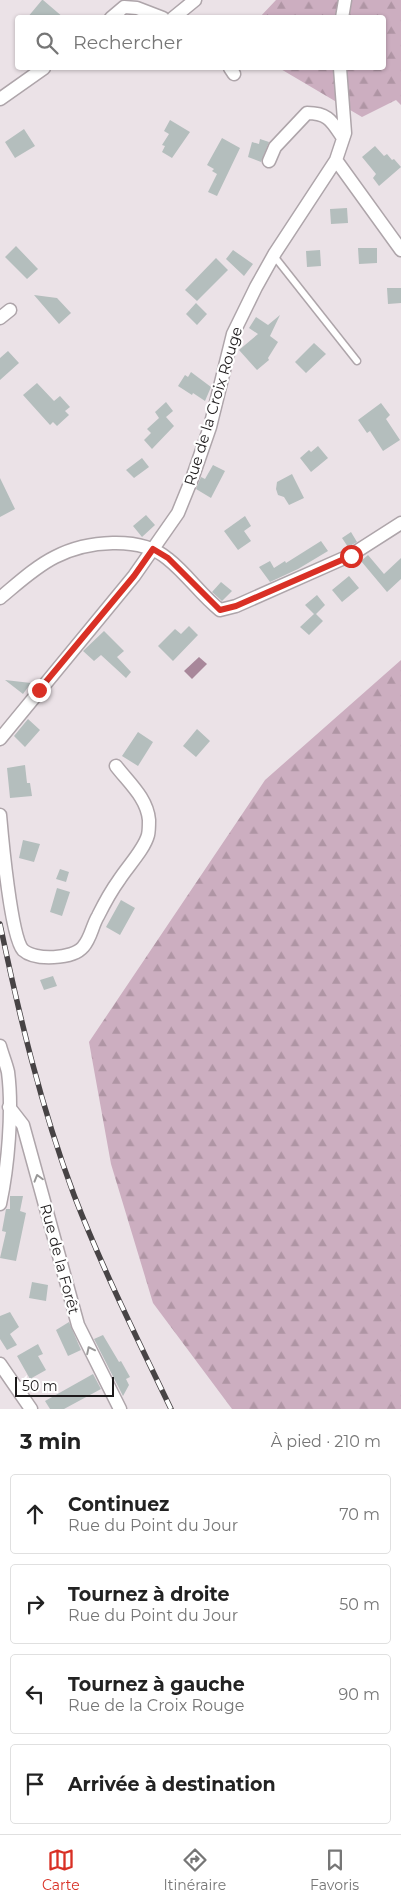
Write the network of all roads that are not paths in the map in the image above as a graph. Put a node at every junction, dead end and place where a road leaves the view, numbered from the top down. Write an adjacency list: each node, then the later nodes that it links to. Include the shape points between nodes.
1 (195, 0): 5 (street)
2 (345, 0): 6 (street)
3 (114, 15): 4 (street, via 124,7)
4 (155, 15)
5 (177, 15)
6 (342, 15)
7 (41, 70): 9 (street)
8 (340, 70): 10 (street, Rue de la Croix Rouge)
9 (0, 99)
10 (343, 138): 11 (street, Rue de la Croix Rouge); 12 (street, via 331,120 319,113 307,113 275,148)
11 (336, 160): 13 (street); 14 (street, Rue de la Croix Rouge)
12 (269, 161)
13 (401, 250)
14 (274, 256): 15 (lane); 17 (street, Rue de la Croix Rouge, via 232,334 210,427 194,476 178,513)
15 (357, 361)
16 (401, 524): 17 (street, via 351,556 220,610 168,558)
17 (153, 549): 18 (street, via 128,542 90,545 55,557); 19 (street, Rue de la Croix Rouge)
18 (0, 598)
19 (0, 739)
20 (116, 766): 21 (street, via 147,807 148,835 95,920 83,948 76,952 49,958 34,956 23,949 14,931)
21 (0, 815)
22 (0, 1046): 23 (street, via 8,1072)
23 (9, 1107): 24 (street, via 6,1176); 27 (street, Rue de la Forêt, one-way to 23, via 78,1325 23,1125)
24 (0, 1204)
25 (0, 1364): 26 (street)
26 (31, 1409)
27 (120, 1409)

